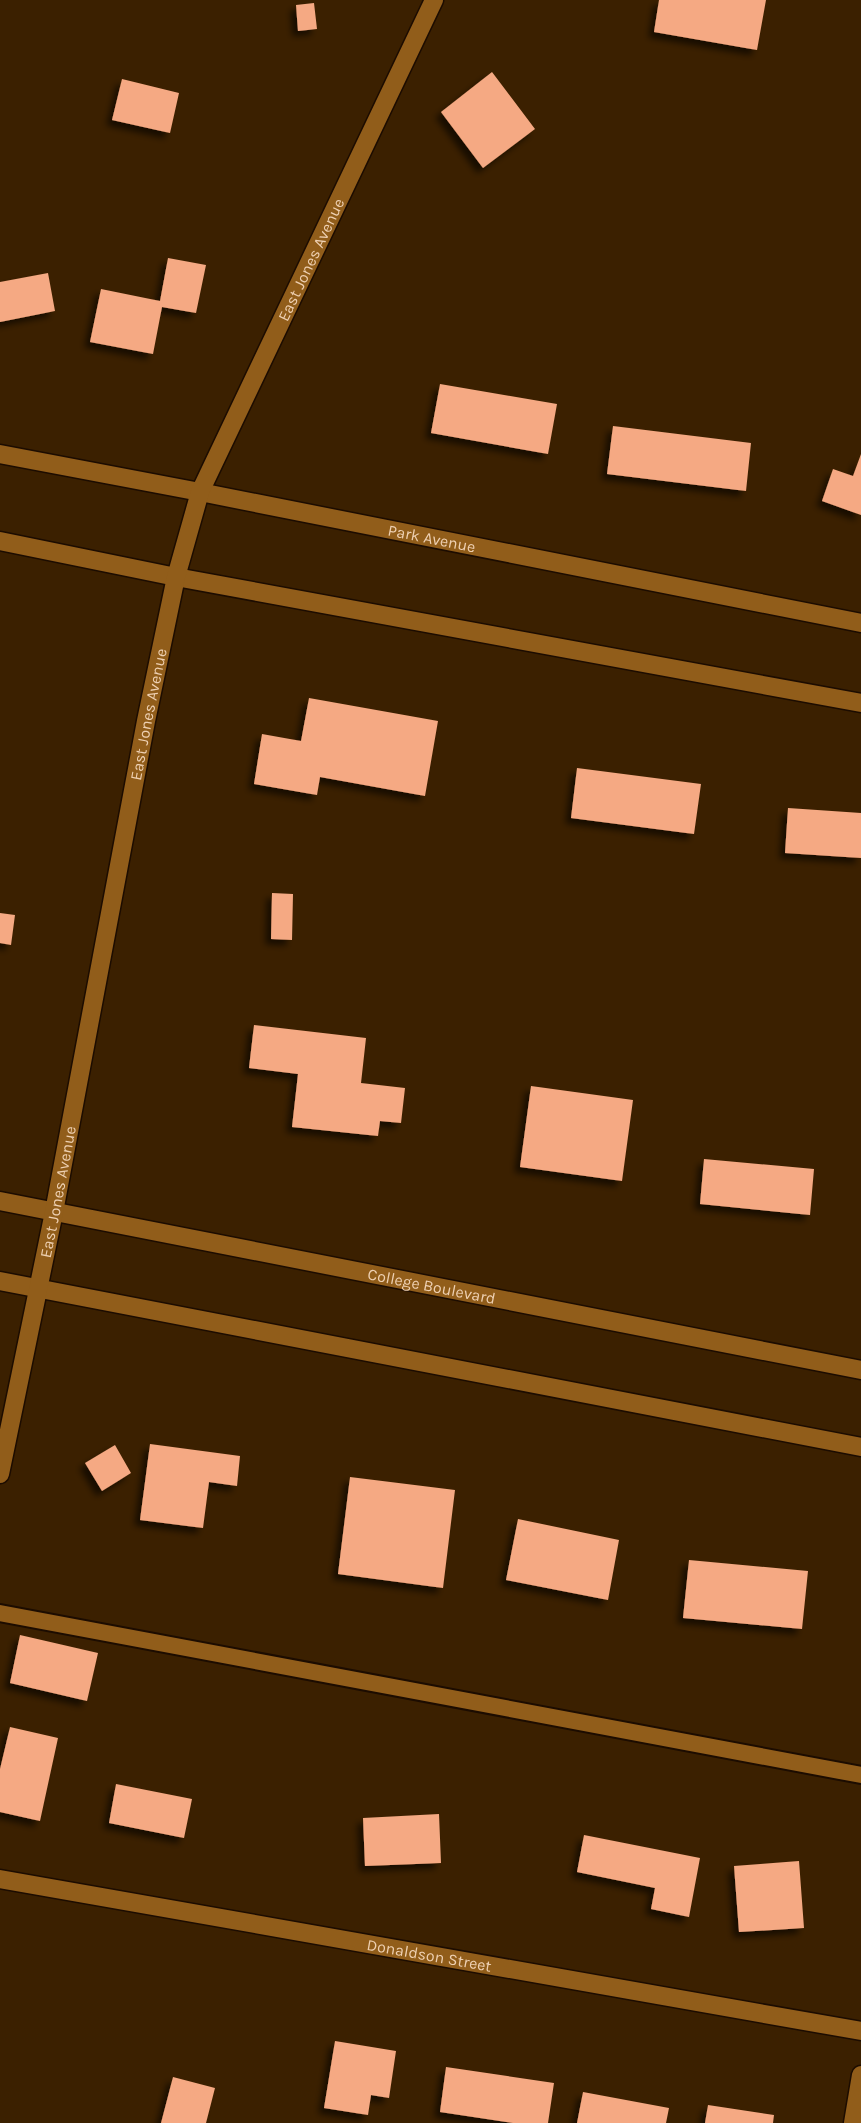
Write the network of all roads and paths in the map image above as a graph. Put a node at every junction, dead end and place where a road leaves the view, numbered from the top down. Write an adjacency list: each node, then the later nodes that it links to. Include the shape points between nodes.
1 (434, 0): 3 (street, East Jones Avenue)
2 (0, 454): 3 (street, Park Avenue)
3 (200, 492): 5 (street, East Jones Avenue); 6 (street, Park Avenue)
4 (0, 541): 5 (street)
5 (176, 577): 7 (street); 9 (street, East Jones Avenue)
6 (861, 623)
7 (861, 703)
8 (0, 1201): 9 (street, College Boulevard)
9 (54, 1212): 11 (street, East Jones Avenue); 12 (street, College Boulevard)
10 (0, 1281): 11 (street)
11 (39, 1288): 13 (street); 14 (street, East Jones Avenue)
12 (861, 1370)
13 (861, 1447)
14 (0, 1474)
15 (0, 1613): 16 (lane)
16 (861, 1776)
17 (0, 1879): 18 (street, Donaldson Street)
18 (861, 2031)
19 (861, 2075): 20 (street)
20 (853, 2123)

